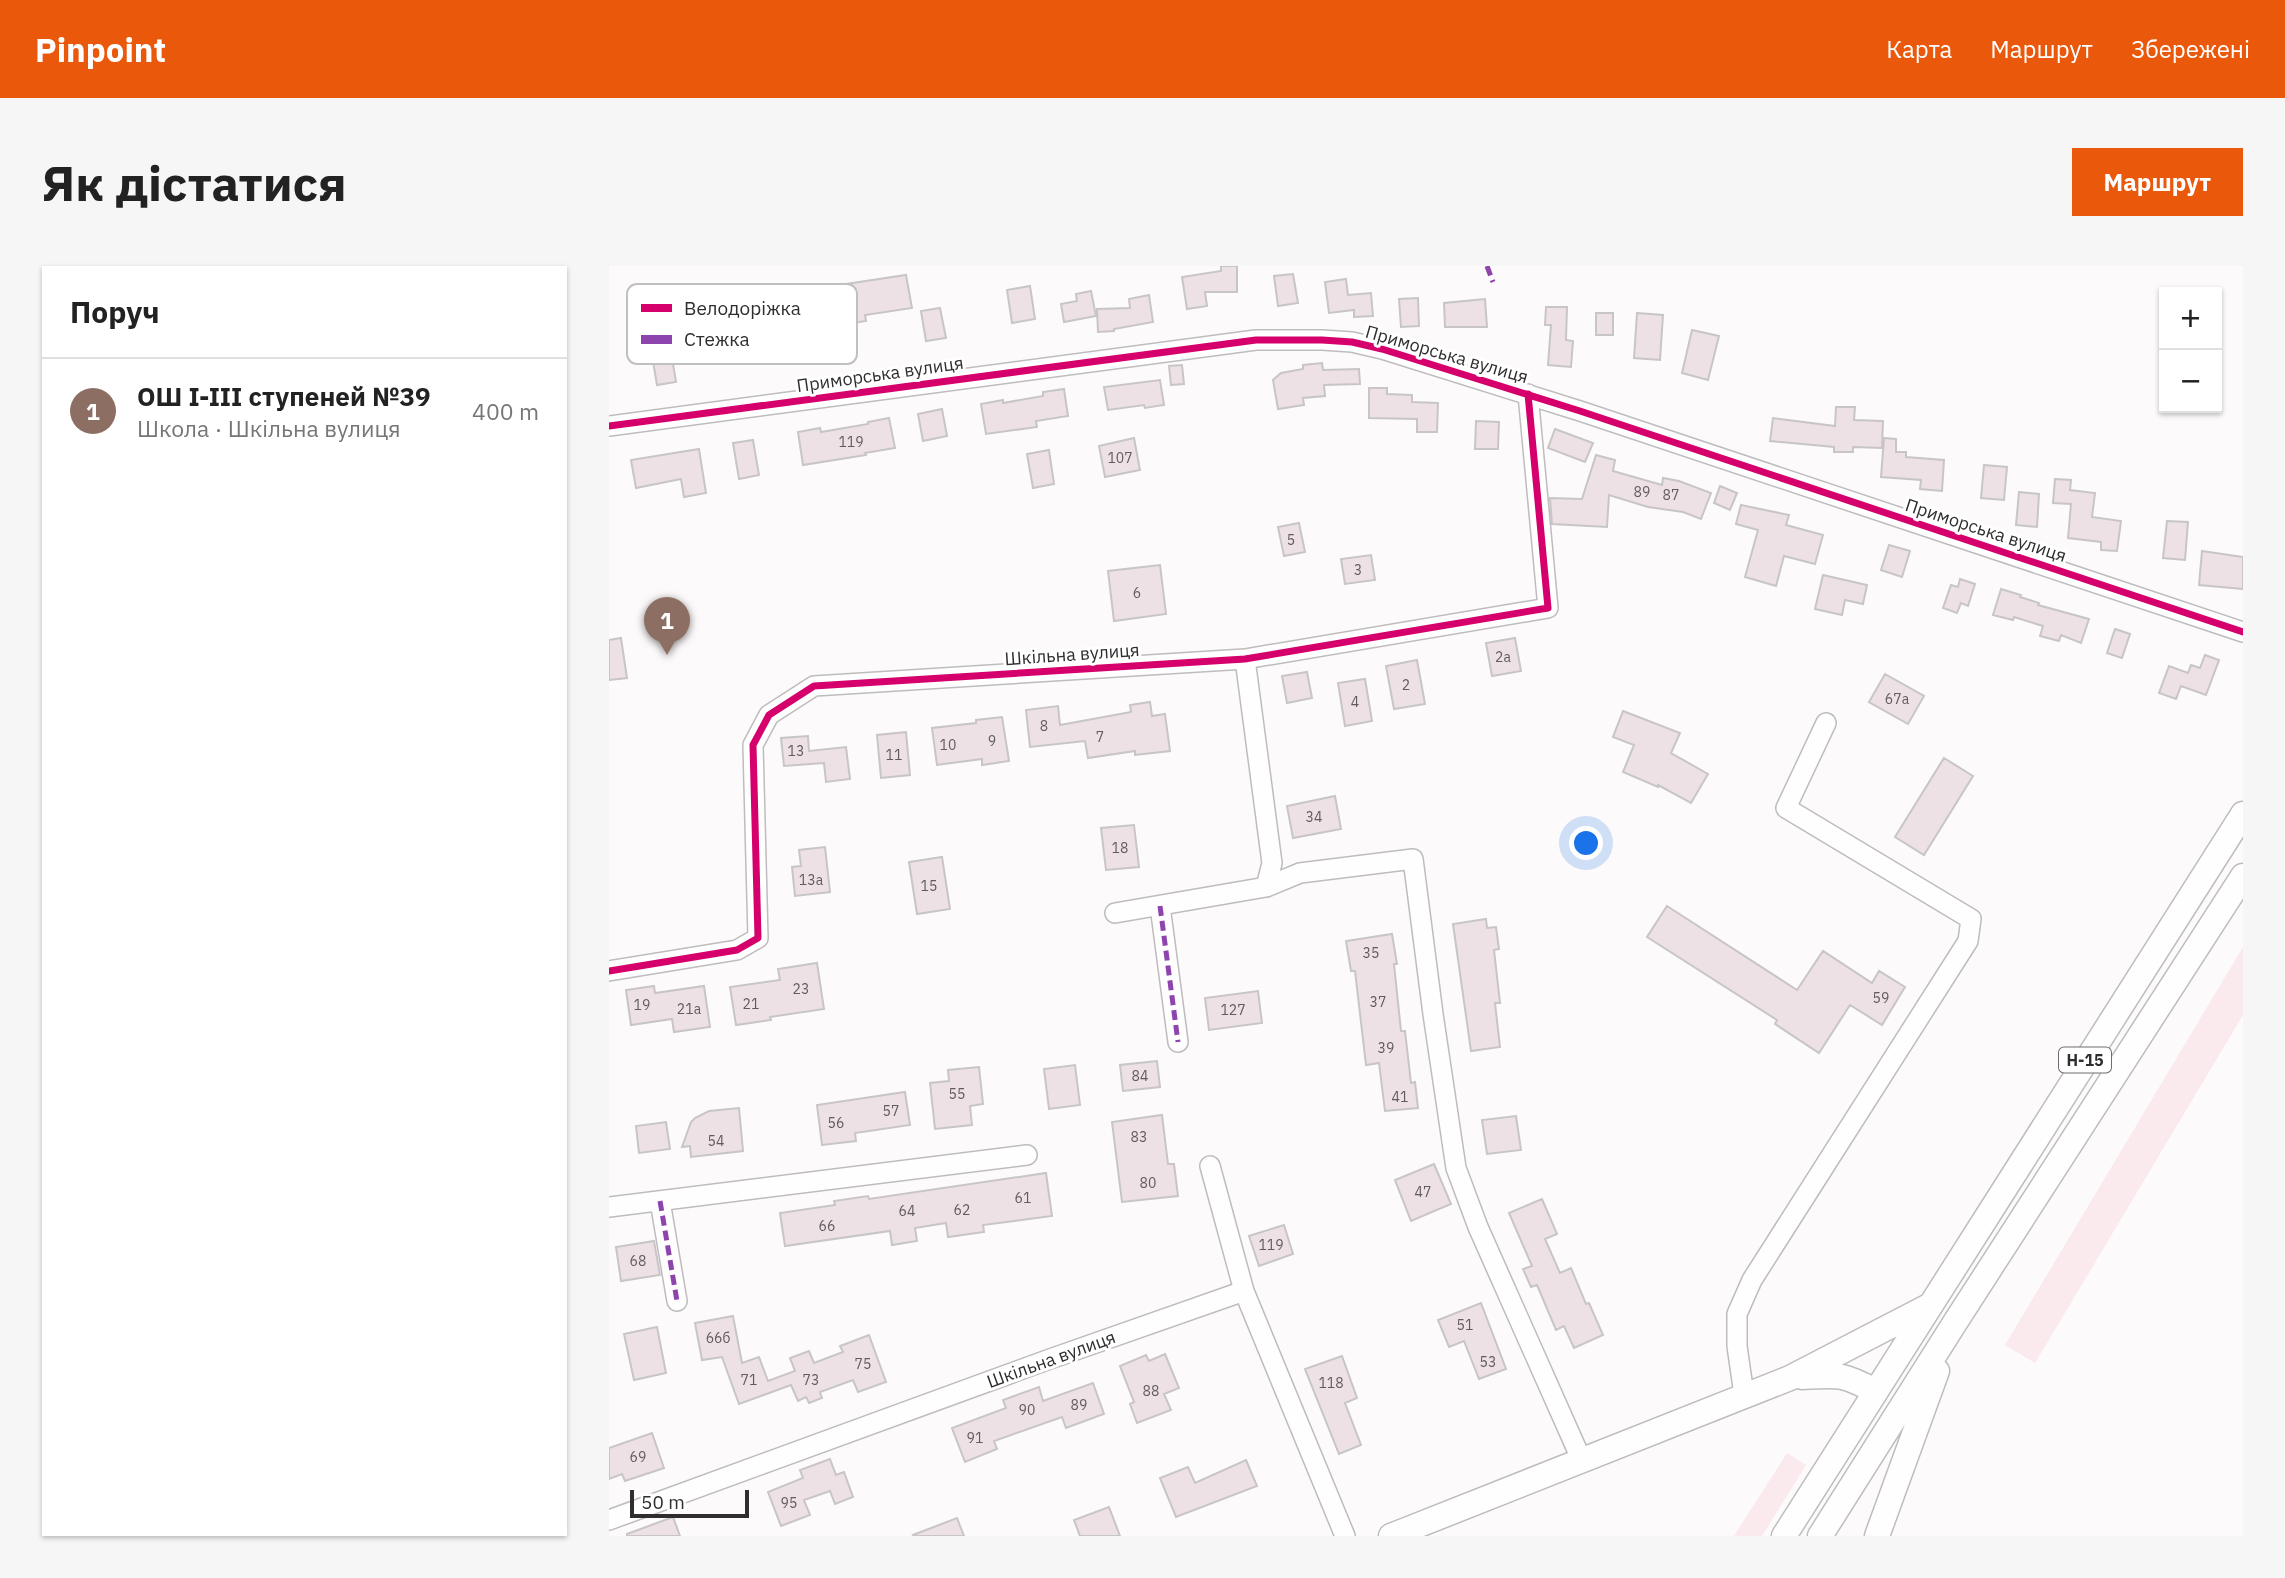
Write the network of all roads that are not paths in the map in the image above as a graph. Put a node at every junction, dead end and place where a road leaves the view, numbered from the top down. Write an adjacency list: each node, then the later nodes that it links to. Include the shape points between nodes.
1 (1528, 394): 2 (street, Приморська вулиця, via 1362,344 1255,340); 3 (street, Приморська вулиця); 4 (street, Шкільна вулиця, via 1548,608)
2 (609, 426)
3 (2243, 632)
4 (1245, 659): 8 (street, via 1272,863); 11 (street, Шкільна вулиця, via 814,687 769,715 753,745 758,938 737,950)
5 (1826, 723): 23 (street, via 1786,808 1971,919 1968,940 1752,1280 1737,1314)
6 (2243, 814): 19 (main road, Н-15)
7 (2243, 876): 20 (main road, Н-15)
8 (1266, 887): 9 (street); 24 (street, via 1300,873 1413,859 1456,1168)
9 (1160, 906): 10 (street); 12 (street)
10 (1115, 913)
11 (609, 971)
12 (1178, 1042)
13 (1027, 1155): 15 (street)
14 (1210, 1166): 17 (street)
15 (660, 1201): 16 (street); 18 (street)
16 (609, 1207)
17 (1244, 1291): 25 (street, Шкільна вулиця); 26 (street)
18 (677, 1301)
19 (1928, 1307): 21 (main road); 22 (main road, Н-15)
20 (1955, 1321): 29 (main road); 30 (main road, Н-15)
21 (1790, 1378): 22 (main road, via 1838,1375); 23 (main road)
22 (1875, 1391): 28 (main road, Н-15)
23 (1744, 1395): 24 (main road)
24 (1582, 1461): 27 (main road)
25 (609, 1520)
26 (1345, 1536)
27 (1391, 1536)
28 (1784, 1536)
29 (1820, 1536)
30 (1877, 1536)

